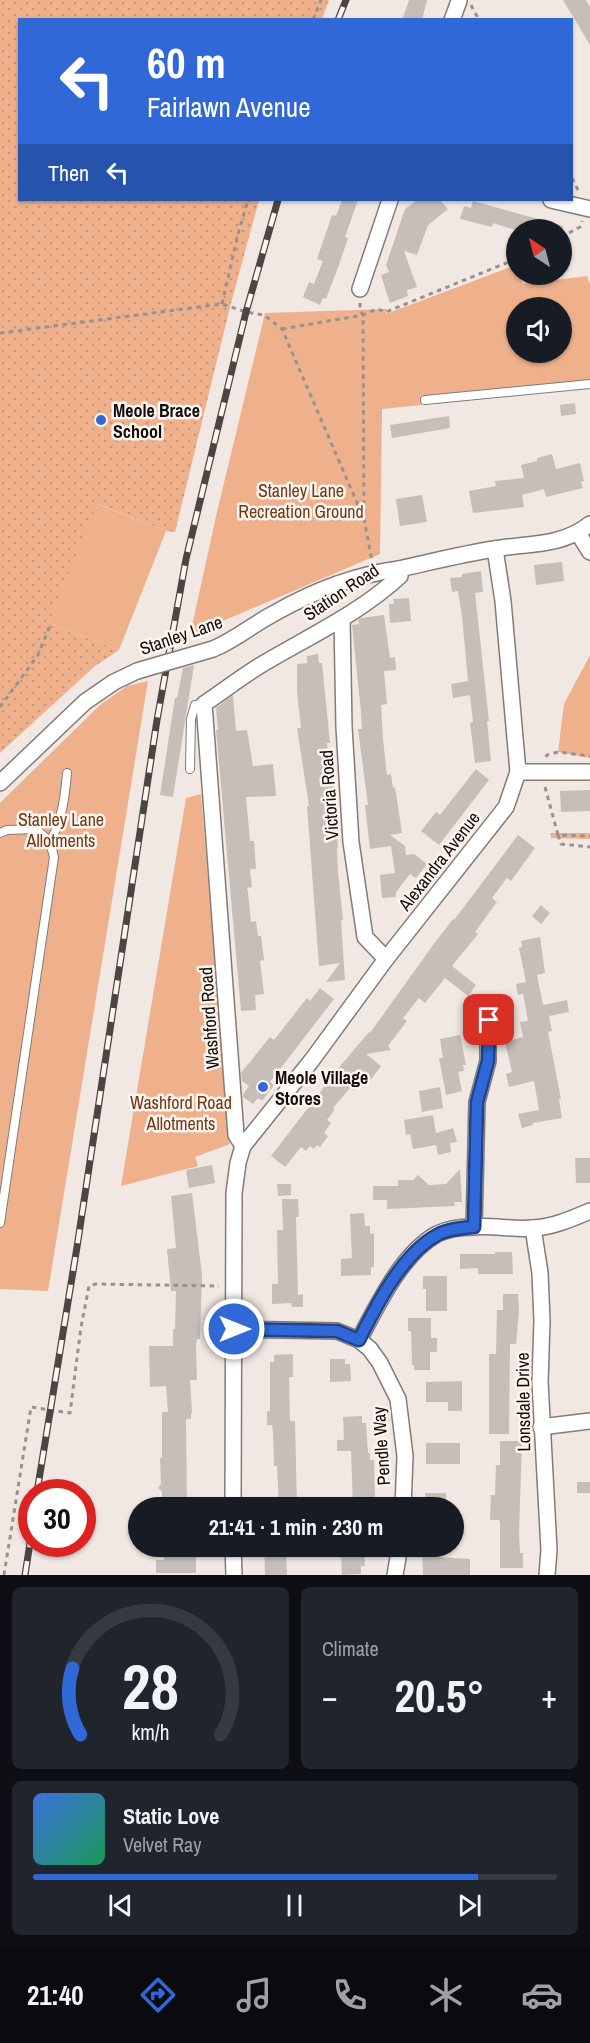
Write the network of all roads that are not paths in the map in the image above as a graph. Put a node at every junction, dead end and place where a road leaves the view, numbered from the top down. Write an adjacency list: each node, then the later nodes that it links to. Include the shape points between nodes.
1 (464, 1): 2 (street)
2 (453, 18)
3 (390, 201): 6 (street)
4 (555, 201): 5 (street)
5 (588, 209)
6 (360, 289)
7 (590, 384): 8 (lane)
8 (424, 400)
9 (584, 529): 10 (street, Station Road, via 534,546); 11 (street)
10 (495, 549): 12 (street, Station Road); 16 (street, Alexandra Avenue)
11 (590, 552)
12 (399, 569): 13 (street, Station Road, via 400,576 385,590); 19 (street, Stanley Lane, bridge, via 372,572 325,587 227,643 137,670 114,682 85,702)
13 (342, 619): 14 (street, Station Road, via 264,663); 22 (street, Victoria Road, via 351,842 365,937)
14 (204, 704): 15 (lane, via 195,705 191,719); 24 (street, Washford Road, via 236,1135)
15 (190, 769)
16 (518, 772): 17 (street); 22 (street, Alexandra Avenue, via 506,807)
17 (590, 772)
18 (67, 773): 21 (lane, via 58,828)
19 (0, 783)
20 (0, 833): 21 (lane, via 36,829)
21 (51, 842): 26 (lane, via 54,857)
22 (386, 959): 24 (street, Alexandra Avenue)
23 (493, 1016): 27 (street, via 488,1061 477,1102)
24 (243, 1146): 29 (street, Washford Road, via 234,1193)
25 (590, 1211): 28 (street, via 559,1224)
26 (0, 1223)
27 (474, 1227): 28 (street); 30 (street, via 438,1234 423,1244 382,1298)
28 (533, 1228): 32 (street, Lonsdale Drive, via 543,1322)
29 (234, 1329): 30 (street, Pendle Way, via 337,1331); 33 (street, Washford Road)
30 (359, 1340): 34 (street, Pendle Way, via 380,1363 398,1399 405,1456)
31 (590, 1421): 32 (street)
32 (542, 1427): 39 (street, Lonsdale Drive)
33 (233, 1497)
34 (403, 1497)
35 (233, 1557): 37 (street)
36 (398, 1557): 38 (street)
37 (234, 1575)
38 (395, 1575)
39 (548, 1575)

